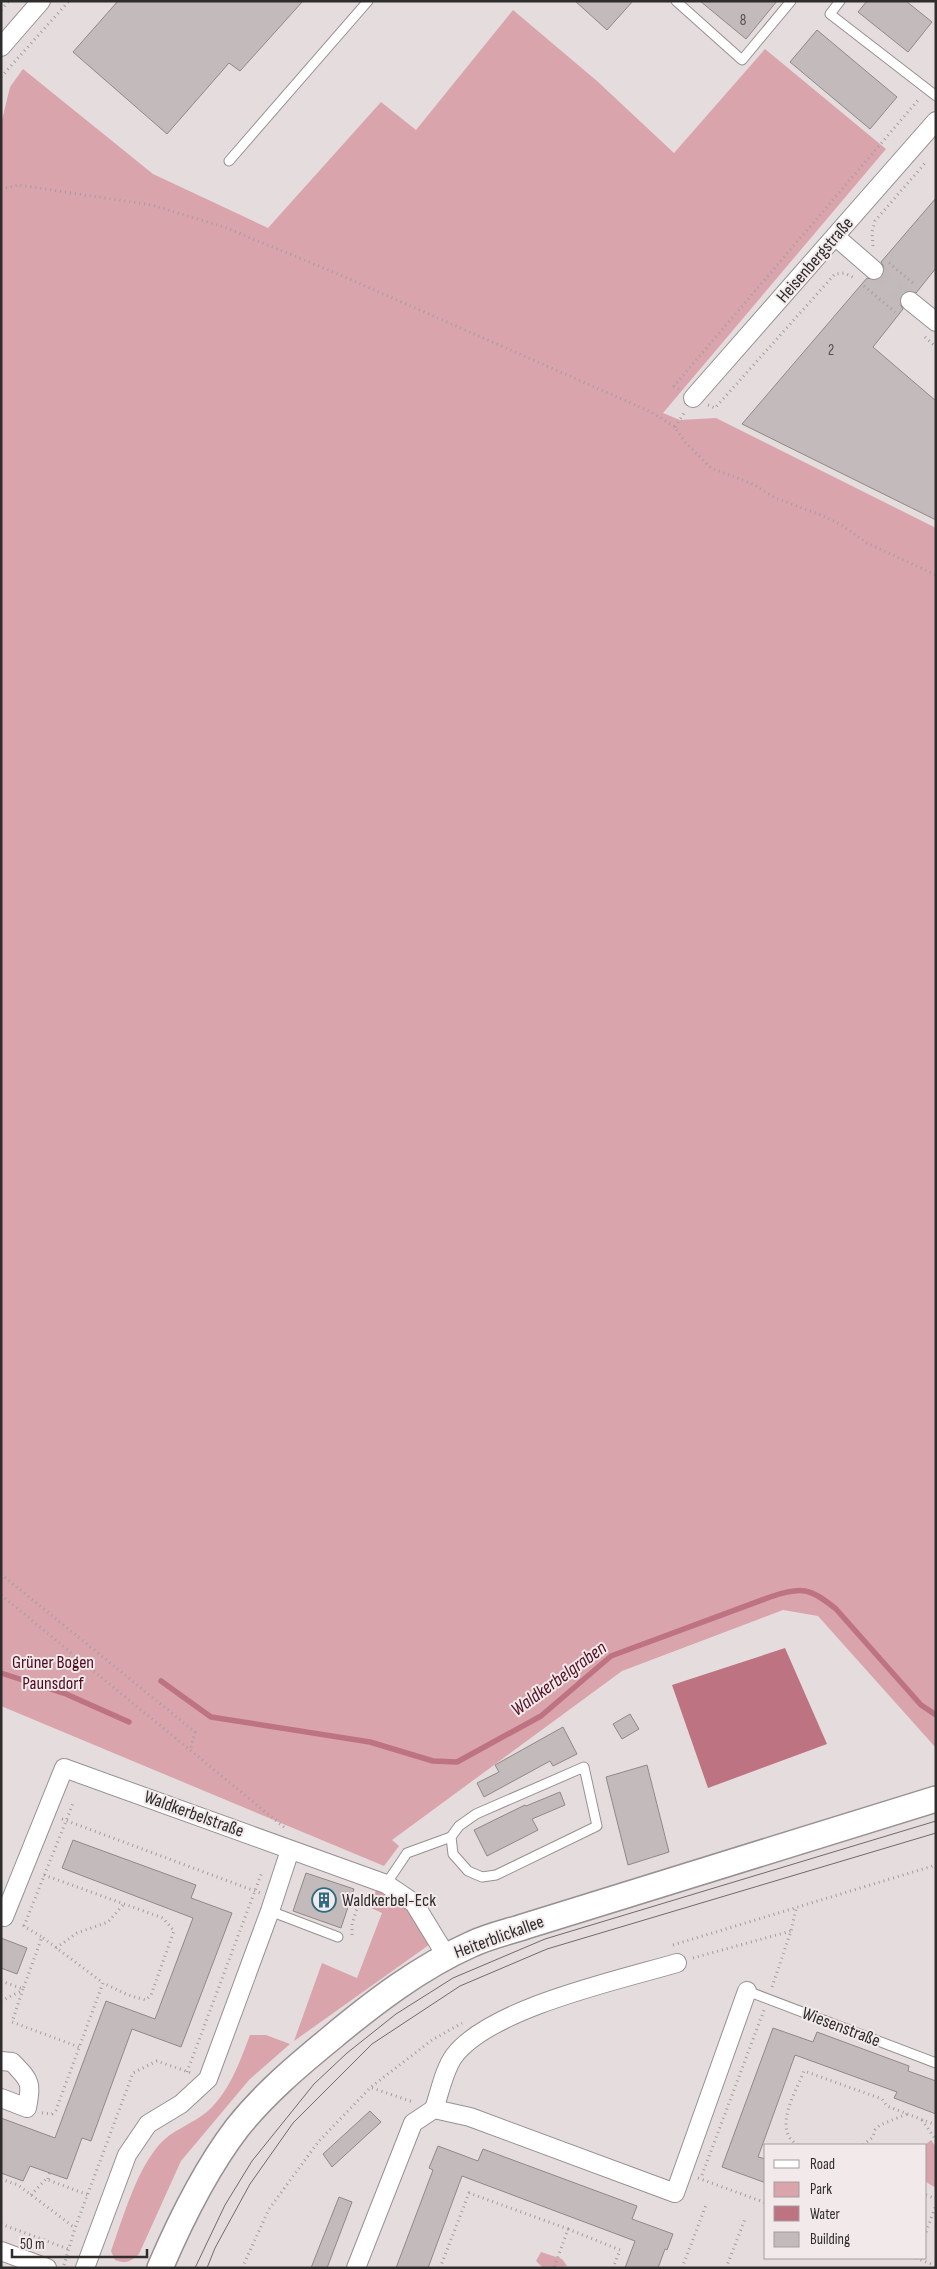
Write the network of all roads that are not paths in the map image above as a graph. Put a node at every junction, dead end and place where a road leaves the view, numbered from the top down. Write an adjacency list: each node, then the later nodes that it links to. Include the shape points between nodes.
1 (41, 1): 6 (street)
2 (368, 1): 9 (lane)
3 (676, 1): 4 (lane, via 742,60)
4 (791, 1)
5 (840, 1): 7 (lane, via 830,14)
6 (1, 47)
7 (936, 96)
8 (936, 121): 10 (street, Heisenbergstraße)
9 (229, 161)
10 (836, 237): 11 (street); 14 (street, Heisenbergstraße)
11 (878, 263)
12 (913, 293): 13 (street)
13 (936, 322)
14 (689, 404)
15 (936, 1799): 22 (main road, Heiterblickallee, via 473,1943)
16 (451, 1837): 16 (lane, via 459,1826 476,1814 584,1767 597,1826 496,1875 482,1876 468,1871 453,1854); 18 (lane, via 408,1853)
17 (291, 1841): 18 (street, Waldkerbelstraße); 19 (street); 20 (street, Waldkerbelstraße, via 64,1768)
18 (386, 1884): 22 (street, Waldkerbelstraße, via 414,1903)
19 (272, 1905): 21 (lane); 30 (street, via 208,2079 181,2104 148,2124 127,2155)
20 (2, 1917)
21 (338, 1937)
22 (447, 1957): 32 (main road, Heiterblickallee, via 368,2008 274,2087 238,2128 210,2168)
23 (677, 1963): 28 (street, via 557,1998 486,2029 465,2043 454,2056)
24 (747, 1991): 26 (lane, Wiesenstraße); 28 (street, via 675,2193 470,2117)
25 (1, 2061): 27 (street, via 12,2062 28,2080 30,2092 27,2108)
26 (936, 2063)
27 (1, 2098)
28 (434, 2109): 33 (street, via 413,2123)
29 (1, 2251): 31 (street)
30 (87, 2263)
31 (47, 2268)
32 (160, 2268)
33 (356, 2268)

